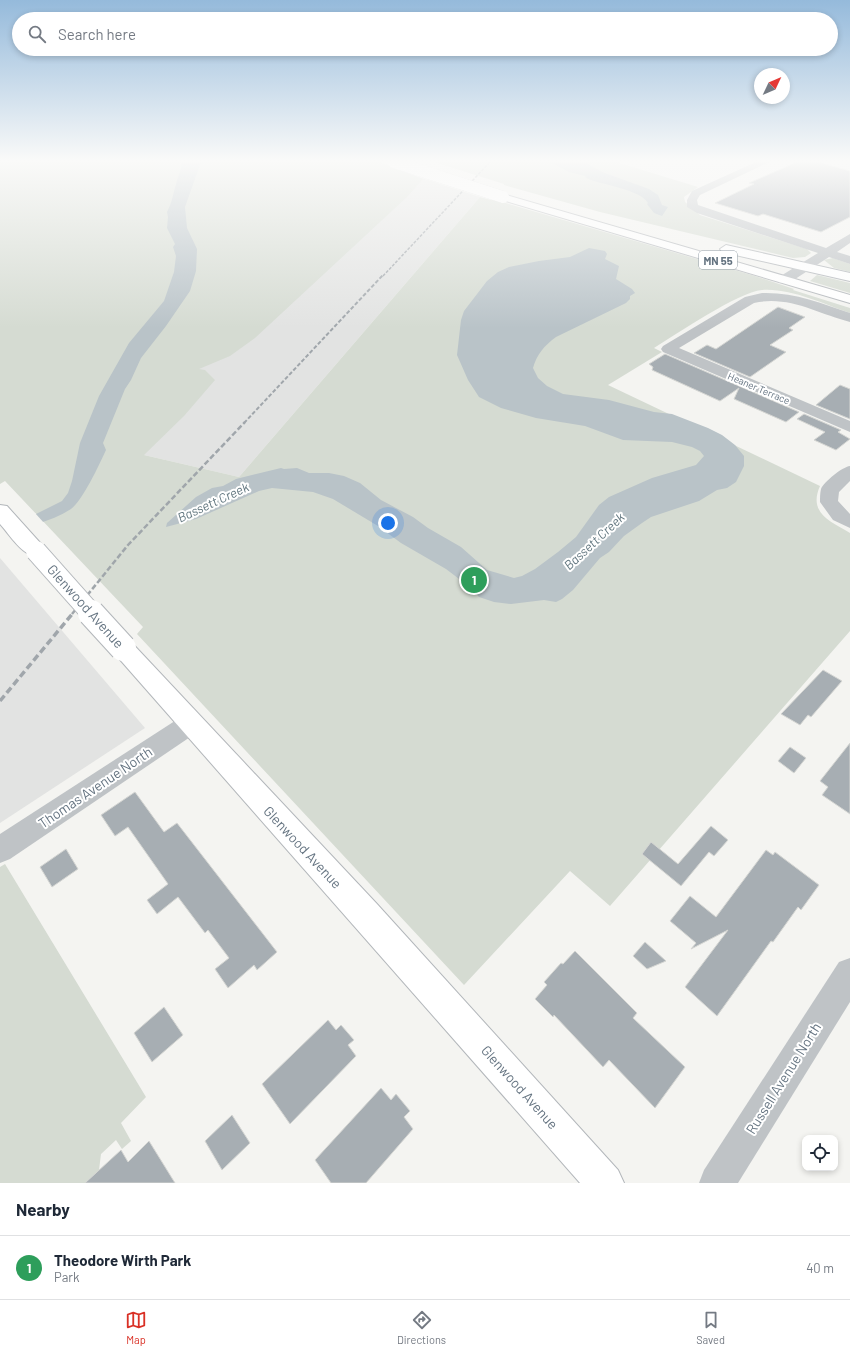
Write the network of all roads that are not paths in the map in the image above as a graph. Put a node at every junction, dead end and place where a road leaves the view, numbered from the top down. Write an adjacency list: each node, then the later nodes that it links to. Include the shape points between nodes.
1 (581, 217): 11 (main road, MN 55)
2 (599, 217): 5 (main road, MN 55)
3 (719, 217): 7 (street)
4 (850, 238): 7 (street)
5 (698, 242)
6 (713, 245): 9 (main road, MN 55)
7 (827, 252): 8 (street); 9 (street)
8 (850, 260)
9 (805, 266): 10 (main road, MN 55); 11 (street)
10 (850, 277)
11 (784, 280): 12 (main road, MN 55)
12 (850, 299)
13 (850, 318): 14 (street, Heaner Terrace, via 784,297 761,296 668,349)
14 (850, 427)
15 (850, 471): 17 (street, via 830,490 829,502 840,516)
16 (0, 511): 18 (main road, Glenwood Avenue, bridge)
17 (850, 522)
18 (190, 724): 19 (street, Thomas Avenue North); 21 (main road, Glenwood Avenue)
19 (0, 850)
20 (850, 973): 22 (street, Russell Avenue North)
21 (605, 1183)
22 (717, 1183)

